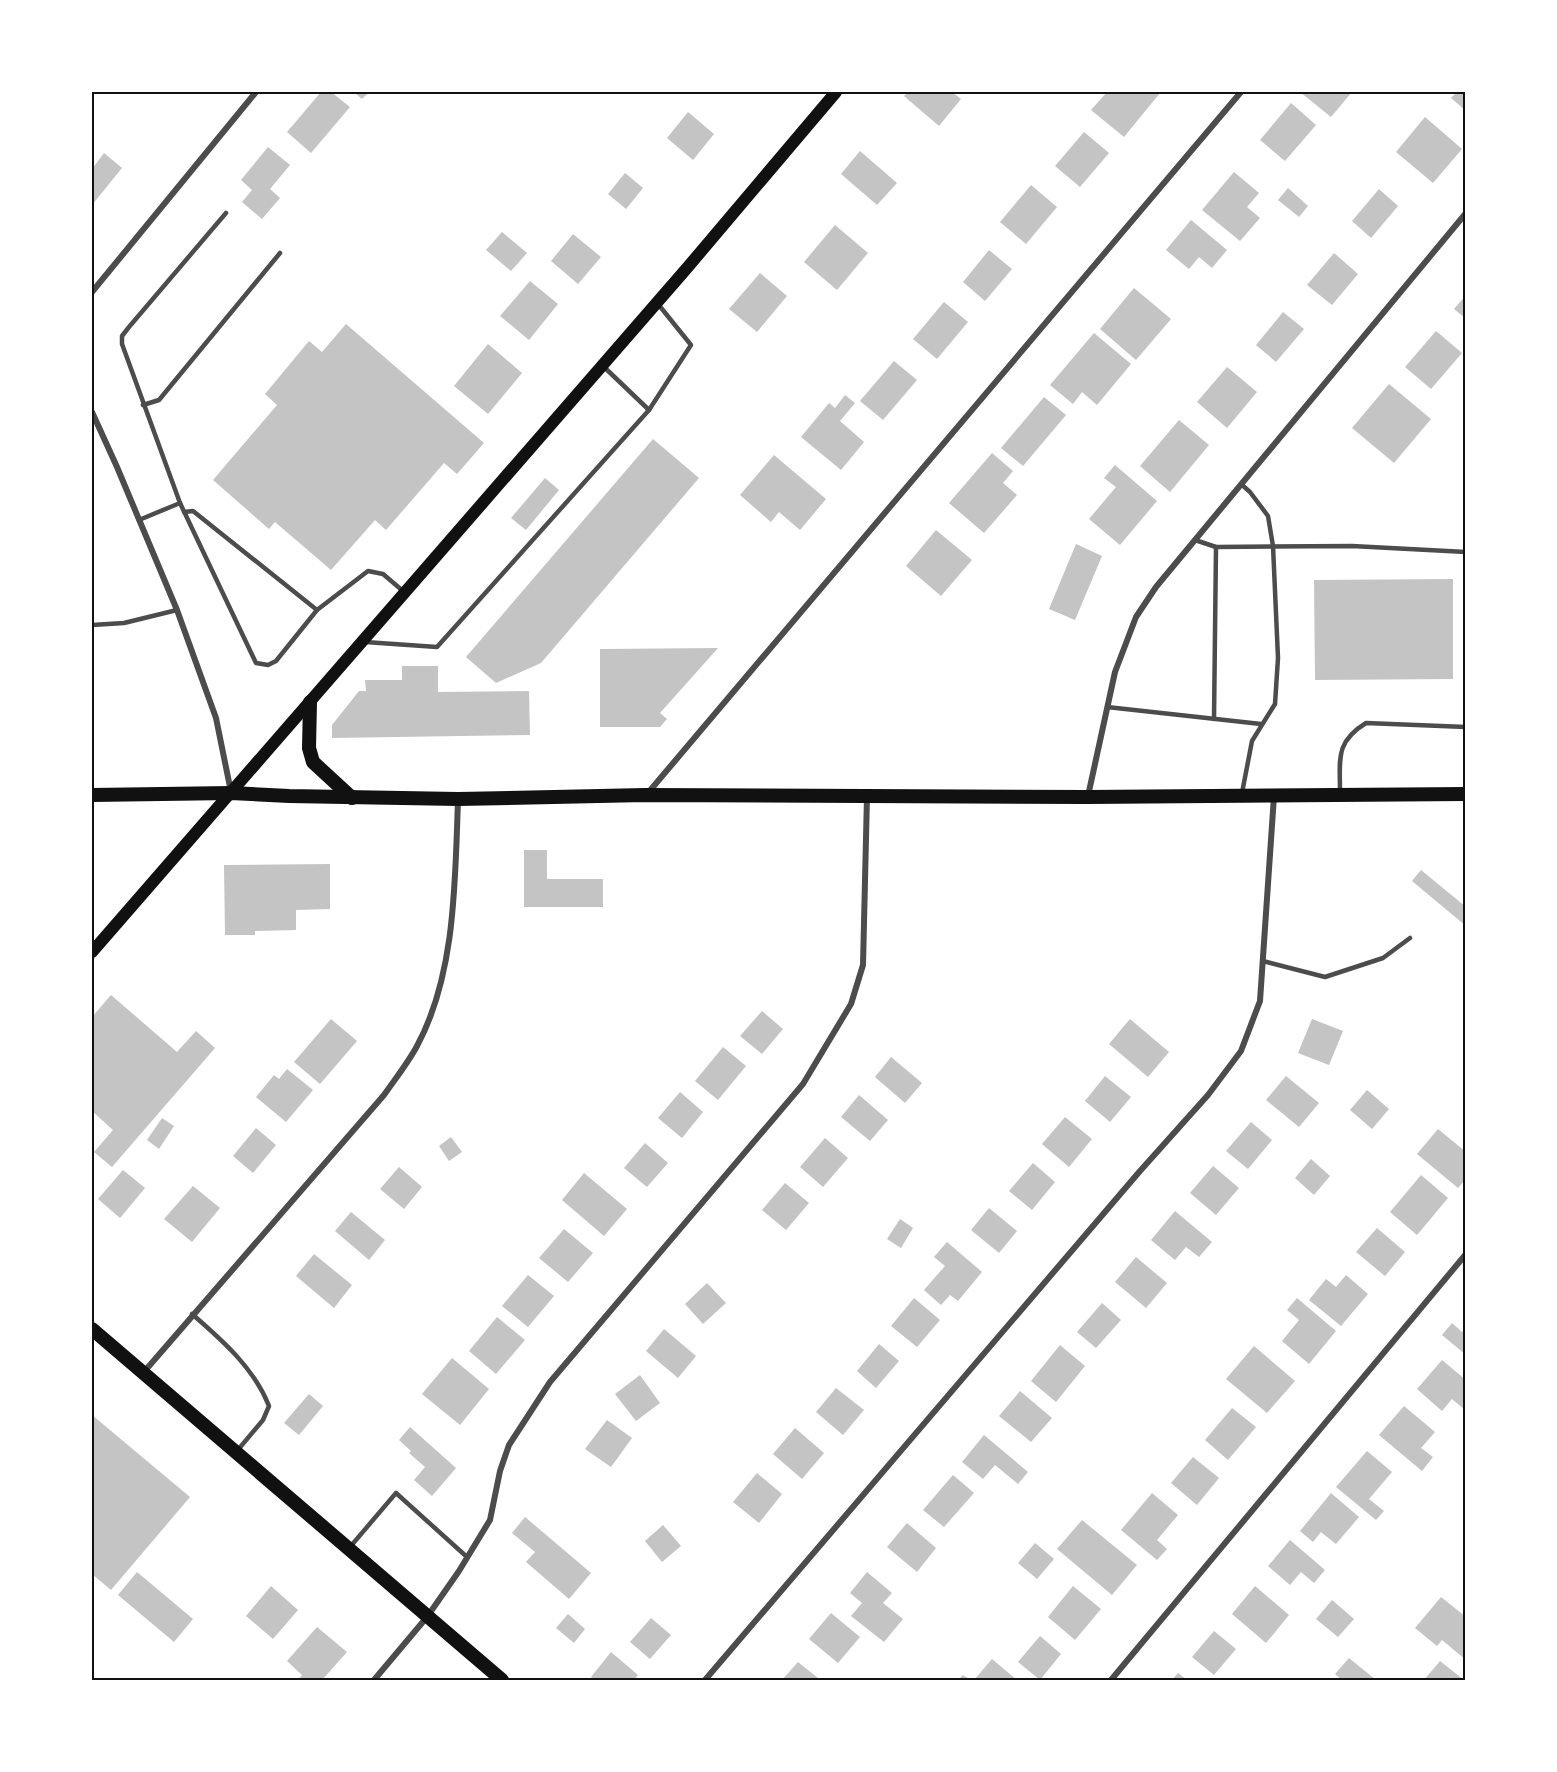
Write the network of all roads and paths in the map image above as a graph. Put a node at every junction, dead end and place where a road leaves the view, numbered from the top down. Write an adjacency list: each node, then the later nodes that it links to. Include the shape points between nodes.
1 (256, 92): 7 (street)
2 (836, 92): 8 (main road)
3 (1241, 92): 34 (street)
4 (226, 213): 10 (lane, via 122,336)
5 (1466, 213): 13 (street)
6 (280, 253): 10 (lane, via 159,400)
7 (92, 292)
8 (657, 303): 9 (main road); 11 (lane, via 691,345)
9 (603, 365): 11 (lane); 21 (main road)
10 (143, 405): 14 (lane)
11 (649, 410): 25 (lane, via 437,646)
12 (92, 412): 16 (street)
13 (1241, 484): 17 (street); 18 (lane, via 1268,516)
14 (180, 503): 15 (lane); 16 (lane)
15 (184, 512): 23 (lane, via 193,511); 23 (lane, via 256,663 268,665 276,661)
16 (139, 520): 22 (street)
17 (1195, 540): 19 (lane); 27 (street, via 1136,617 1115,672)
18 (1273, 546): 19 (lane); 20 (lane); 29 (lane, via 1278,658 1275,704)
19 (1216, 547): 28 (lane)
20 (1466, 552)
21 (405, 593): 23 (lane, via 383,574 368,571); 25 (main road)
22 (177, 610): 24 (lane, via 124,623); 31 (street, via 216,718)
23 (317, 610)
24 (92, 625)
25 (362, 642): 26 (main road)
26 (310, 702): 31 (main road); 40 (main road, via 309,748 313,762)
27 (1107, 707): 28 (lane); 39 (street)
28 (1214, 719): 29 (lane)
29 (1261, 724): 37 (lane, via 1252,741)
30 (1466, 727): 35 (lane, via 1366,723 1343,742)
31 (231, 793): 33 (main road); 40 (main road); 43 (main road)
32 (1466, 794): 35 (main road)
33 (92, 795)
34 (645, 795): 36 (main road); 41 (main road)
35 (1340, 795): 38 (main road)
36 (867, 796): 39 (main road); 51 (street, via 863,965 851,1004 803,1084 549,1382 509,1444 489,1520)
37 (1242, 796): 38 (main road); 39 (main road)
38 (1274, 796): 44 (street)
39 (1087, 797)
40 (352, 798): 41 (main road)
41 (458, 799): 46 (street, via 454,908 438,993 417,1045 384,1095)
42 (1410, 938): 44 (lane, via 1383,958 1325,977)
43 (92, 952)
44 (1263, 961): 55 (street, via 1260,1001 1240,1051 1208,1095)
45 (1466, 1254): 56 (street)
46 (192, 1314): 48 (street); 49 (lane, via 246,1367 270,1406)
47 (92, 1329): 48 (main road)
48 (143, 1373): 49 (main road)
49 (236, 1452): 50 (main road)
50 (348, 1549): 51 (lane, via 396,1493); 52 (main road)
51 (467, 1557): 52 (street)
52 (427, 1617): 53 (street); 54 (main road)
53 (374, 1680)
54 (502, 1680)
55 (705, 1680)
56 (1111, 1680)

